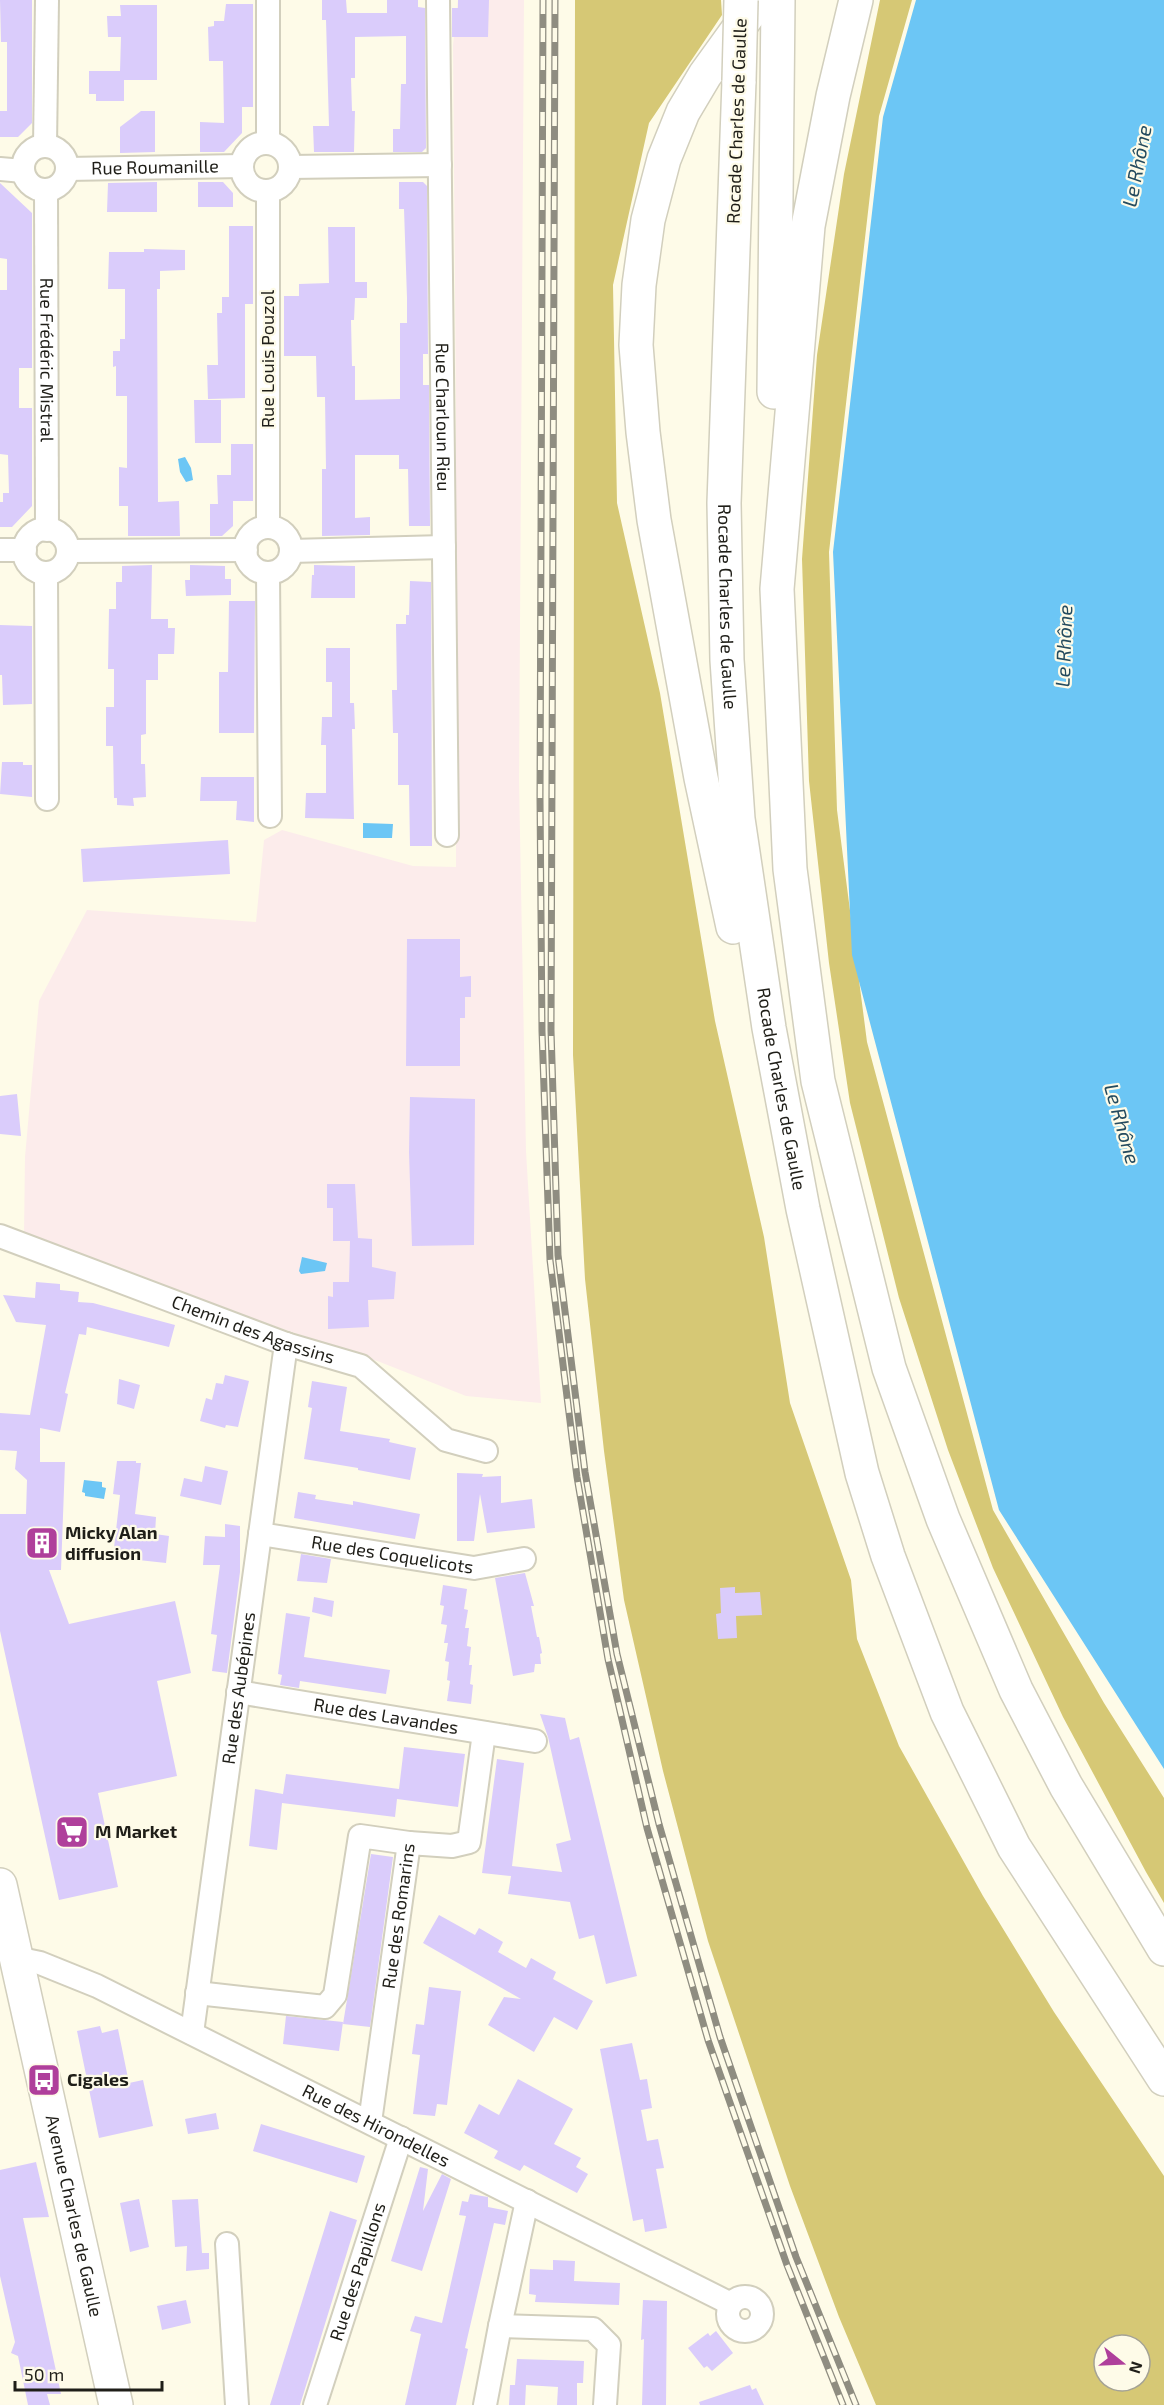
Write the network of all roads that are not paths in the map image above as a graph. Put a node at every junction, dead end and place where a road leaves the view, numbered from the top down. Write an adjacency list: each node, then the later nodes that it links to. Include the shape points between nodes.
1 (47, 0): 8 (street)
2 (268, 0): 7 (street)
3 (438, 0): 9 (street, Rue Charloun Rieu)
4 (741, 0): 31 (main road, Rocade Charles de Gaulle, bridge, via 724,503 727,660 738,819 769,1028)
5 (856, 0): 27 (main road, via 808,226)
6 (772, 4): 27 (main road, Rocade Charles de Gaulle, via 772,491); 31 (main road, via 705,75 683,112 664,159 648,220 636,345 654,520 701,778 784,1184)
7 (268, 143): 10 (street, via 251,149); 11 (street, via 281,148)
8 (45, 146): 13 (street, via 61,152); 14 (street, via 28,153)
9 (440, 165): 11 (street); 19 (street, Rue Charloun Rieu)
10 (242, 166): 13 (street, Rue Roumanille); 16 (street, via 250,184)
11 (290, 167): 16 (street, via 286,180)
12 (0, 169): 14 (street)
13 (68, 169): 15 (street, via 58,186)
14 (23, 171): 15 (street, via 28,183)
15 (46, 190): 18 (street, Rue Frédéric Mistral)
16 (268, 191): 17 (street, Rue Louis Pouzol)
17 (268, 527): 22 (street, via 255,532); 24 (street, via 285,534)
18 (47, 530): 21 (street, via 32,535); 23 (street, via 63,537)
19 (444, 547): 24 (street); 30 (street, Rue Charloun Rieu)
20 (0, 550): 21 (street)
21 (25, 550): 25 (street, via 30,566)
22 (246, 550): 23 (street); 26 (street, via 249,563)
23 (68, 551): 25 (street, via 63,566)
24 (291, 551): 26 (street, via 284,567)
25 (46, 573): 28 (street)
26 (268, 573): 29 (street)
27 (777, 589): 42 (main road, via 790,869 818,1082 889,1368 943,1519 1016,1690 1066,1786)
28 (47, 799)
29 (270, 816)
30 (447, 835)
31 (803, 1209): 46 (main road, Rocade Charles de Gaulle, via 862,1473 888,1556 947,1712 1014,1847)
32 (0, 1236): 33 (street, Chemin des Agassins)
33 (286, 1344): 34 (street, Chemin des Agassins, via 361,1366 446,1440); 35 (street, Rue des Aubépines)
34 (486, 1451)
35 (260, 1533): 36 (street, Rue des Coquelicots, via 474,1568); 37 (street, Rue des Aubépines)
36 (524, 1559)
37 (238, 1692): 38 (street, Rue des Lavandes); 44 (street, Rue des Aubépines)
38 (484, 1733): 39 (street, Rue des Lavandes); 40 (street, Rue des Romarins, via 469,1842 452,1846)
39 (535, 1741)
40 (409, 1843): 44 (street, via 360,1836 335,1995 325,2007); 47 (street, Rue des Romarins)
41 (0, 1885): 43 (main road, Avenue Charles de Gaulle)
42 (1164, 1949)
43 (16, 1958): 45 (street, Rue des Hirondelles, via 40,1963 97,1986); 53 (main road, Avenue Charles de Gaulle)
44 (197, 1993): 45 (street, Rue des Aubépines)
45 (192, 2033): 47 (street, Rue des Hirondelles)
46 (1164, 2079)
47 (370, 2122): 48 (street, Rue des Hirondelles)
48 (401, 2138): 49 (street, Rue des Hirondelles); 55 (street, Rue des Papillons)
49 (527, 2201): 51 (street, Rue des Hirondelles); 52 (street)
50 (227, 2244): 54 (street)
51 (730, 2304)
52 (500, 2326): 56 (street); 57 (street, via 593,2329 609,2345)
53 (116, 2405)
54 (237, 2405)
55 (315, 2405)
56 (485, 2405)
57 (605, 2405)

